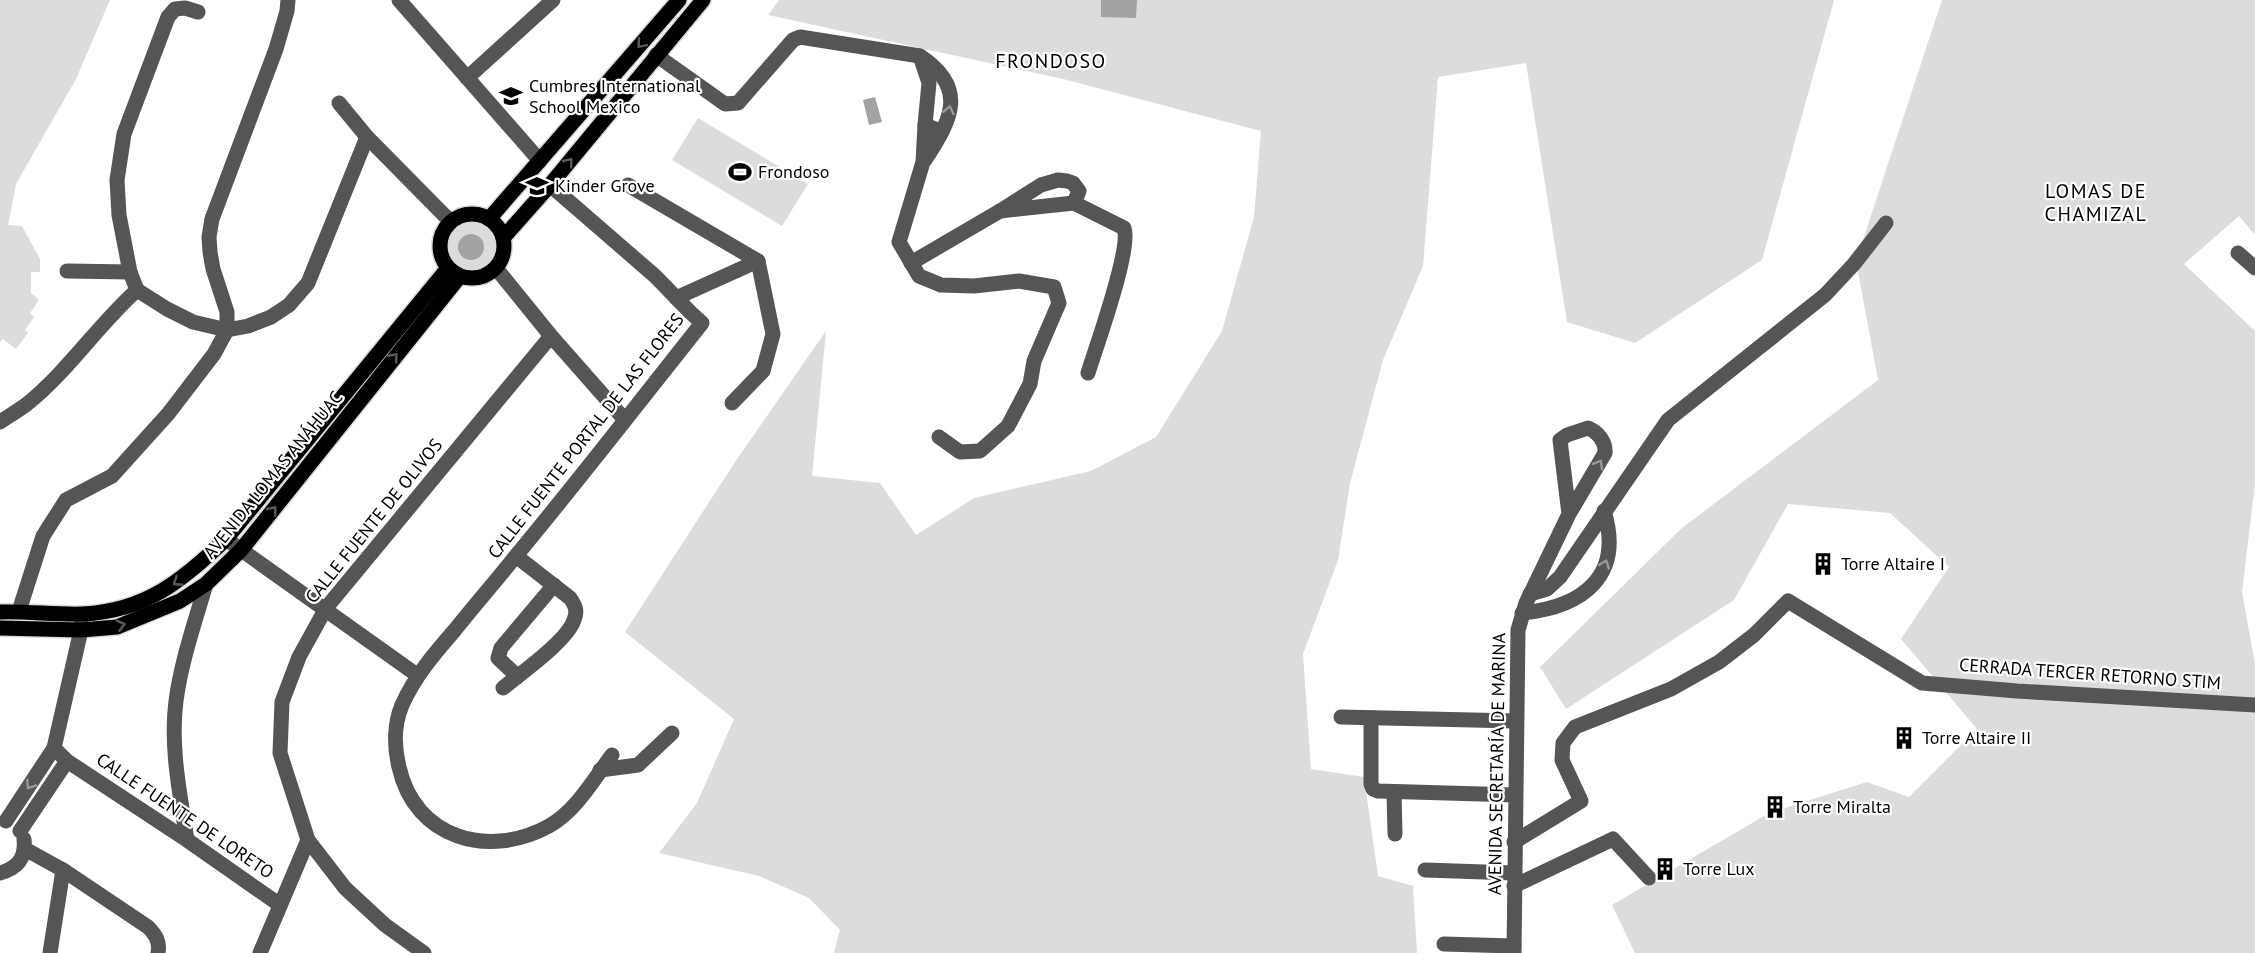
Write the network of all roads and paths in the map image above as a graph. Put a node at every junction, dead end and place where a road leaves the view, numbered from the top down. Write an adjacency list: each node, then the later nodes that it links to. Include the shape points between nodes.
1 (288, 0): 36 (street, via 276,49 212,219 210,252 227,312)
2 (399, 0): 9 (street)
3 (553, 0): 9 (street)
4 (679, 0): 16 (main road, one-way to 16)
5 (703, 0): 7 (main road)
6 (198, 12): 32 (street, via 175,9 168,17 124,134 117,180)
7 (656, 55): 8 (street, via 731,105 738,103 793,40 800,37); 18 (main road, one-way to 7)
8 (920, 56): 10 (street); 11 (street)
9 (467, 78): 16 (street)
10 (946, 80): 11 (street); 14 (street, one-way to 10, via 951,102)
11 (929, 83): 13 (street)
12 (339, 103): 15 (street)
13 (926, 125): 14 (street); 17 (street)
14 (944, 132): 17 (street)
15 (368, 137): 23 (street); 36 (street, via 308,283 289,305 271,317)
16 (540, 161): 22 (main road)
17 (923, 162): 28 (street, via 899,242)
18 (550, 185): 25 (main road); 35 (street, CALLE FUENTE PORTAL DE LAS FLORES)
19 (628, 185): 27 (street)
20 (1074, 203): 21 (street); 21 (street, via 1079,191 1073,183 1058,180 1041,185); 38 (street, via 1124,228 1127,241)
21 (1000, 211): 28 (street)
22 (489, 219): 23 (main road, via 470,214); 25 (main road)
23 (450, 220): 33 (main road, via 443,230 440,253)
24 (1886, 223): 43 (street, via 1825,295 1668,420)
25 (503, 238): 29 (main road, via 504,250)
26 (2238, 253): 30 (street)
27 (758, 261): 35 (street); 39 (street, via 773,334 763,371)
28 (911, 263): 42 (street, via 918,276 941,285 1019,281 1054,287 1059,303 1034,362 1030,384 1008,426 980,451 960,452)
29 (496, 268): 33 (main road, via 472,278); 37 (street)
30 (2255, 268)
31 (68, 271): 32 (street)
32 (130, 272): 34 (street)
33 (454, 272): 45 (main road, AVENIDA LOMAS ANÁHUAC); 46 (main road, AVENIDA LOMAS ANÁHUAC, one-way to 33)
34 (137, 290): 36 (street, via 193,322); 41 (street, via 28,403)
35 (676, 298): 40 (street, CALLE FUENTE PORTAL DE LAS FLORES, via 702,323)
36 (227, 330): 52 (street, via 214,354 168,414 112,476 66,500 42,536)
37 (551, 336): 40 (street); 51 (street, CALLE FUENTE DE OLIVOS)
38 (1088, 373)
39 (732, 404)
40 (625, 420): 47 (street, CALLE FUENTE PORTAL DE LAS FLORES)
41 (0, 422)
42 (939, 438)
43 (1604, 511): 50 (street, via 1560,577 1547,589); 54 (street, one-way to 43, via 1568,602 1586,592 1599,578 1608,560 1611,540)
44 (1569, 514): 44 (street, AVENIDA SECRETARÍA DE MARINA, one-way to 44, via 1605,453 1604,443 1588,428 1560,441); 50 (street, AVENIDA SECRETARÍA DE MARINA)
45 (226, 539): 46 (street); 55 (main road, AVENIDA LOMAS ANÁHUAC, one-way to 55, via 171,587 115,610)
46 (241, 550): 48 (main road, AVENIDA LOMAS ANÁHUAC); 51 (street)
47 (516, 556): 49 (street); 58 (street, CALLE FUENTE PORTAL DE LAS FLORES)
48 (206, 584): 57 (main road, AVENIDA LOMAS ANÁHUAC, one-way to 48, via 117,627 180,601); 75 (street, via 176,702 177,775)
49 (554, 585): 59 (street, via 501,648 498,658); 59 (street, via 576,607 575,619 567,634)
50 (1530, 594): 54 (street, AVENIDA SECRETARÍA DE MARINA)
51 (326, 608): 58 (street); 76 (street, CALLE FUENTE DE OLIVOS, via 299,657 282,702 280,753)
52 (19, 611): 53 (main road, AVENIDA LOMAS ANÁHUAC); 55 (main road, AVENIDA LOMAS ANÁHUAC)
53 (0, 612)
54 (1522, 613): 64 (street, AVENIDA SECRETARÍA DE MARINA, via 1518,630)
55 (82, 614): 57 (street)
56 (0, 628): 57 (main road, AVENIDA LOMAS ANÁHUAC)
57 (81, 630): 66 (street)
58 (417, 675): 69 (street, CALLE FUENTE PORTAL DE LAS FLORES, via 401,707 396,755 402,783 418,811 446,832 472,841 500,842 526,837 569,812)
59 (517, 676): 60 (street)
60 (503, 688)
61 (2255, 705): 77 (street, CERRADA TERCER RETORNO STIM, via 1922,683 1788,601 1719,662 1671,689 1575,727 1563,743 1562,760 1581,801)
62 (1341, 717): 63 (street)
63 (1371, 718): 64 (street); 70 (street, via 1371,784 1378,791)
64 (1516, 721): 71 (street, AVENIDA SECRETARÍA DE MARINA)
65 (672, 733): 69 (street, via 638,765)
66 (54, 748): 68 (street, CALLE FUENTE DE LORETO); 72 (street, one-way to 72)
67 (612, 755): 69 (street, CALLE FUENTE PORTAL DE LAS FLORES)
68 (67, 761): 73 (street, CALLE FUENTE DE LORETO); 75 (street, CALLE FUENTE DE LORETO)
69 (600, 770)
70 (1394, 792): 71 (street); 74 (street)
71 (1515, 795): 77 (street, AVENIDA SECRETARÍA DE MARINA)
72 (3, 820): 73 (street)
73 (20, 831): 78 (street)
74 (1395, 834)
75 (187, 840): 84 (street, CALLE FUENTE DE LORETO)
76 (308, 840): 84 (street); 87 (street, CALLE FUENTE DE OLIVOS, via 345,888)
77 (1515, 842): 83 (street, AVENIDA SECRETARÍA DE MARINA)
78 (25, 849): 79 (street); 81 (street, via 12,870)
79 (63, 870): 88 (street); 89 (street, via 148,927 156,934)
80 (1425, 870): 83 (street)
81 (0, 873)
82 (1649, 878): 83 (street, via 1613,838)
83 (1514, 879): 86 (street, AVENIDA SECRETARÍA DE MARINA)
84 (280, 905): 90 (street)
85 (1444, 944): 86 (street)
86 (1514, 950)
87 (413, 951)
88 (50, 953)
89 (158, 953)
90 (260, 953)

